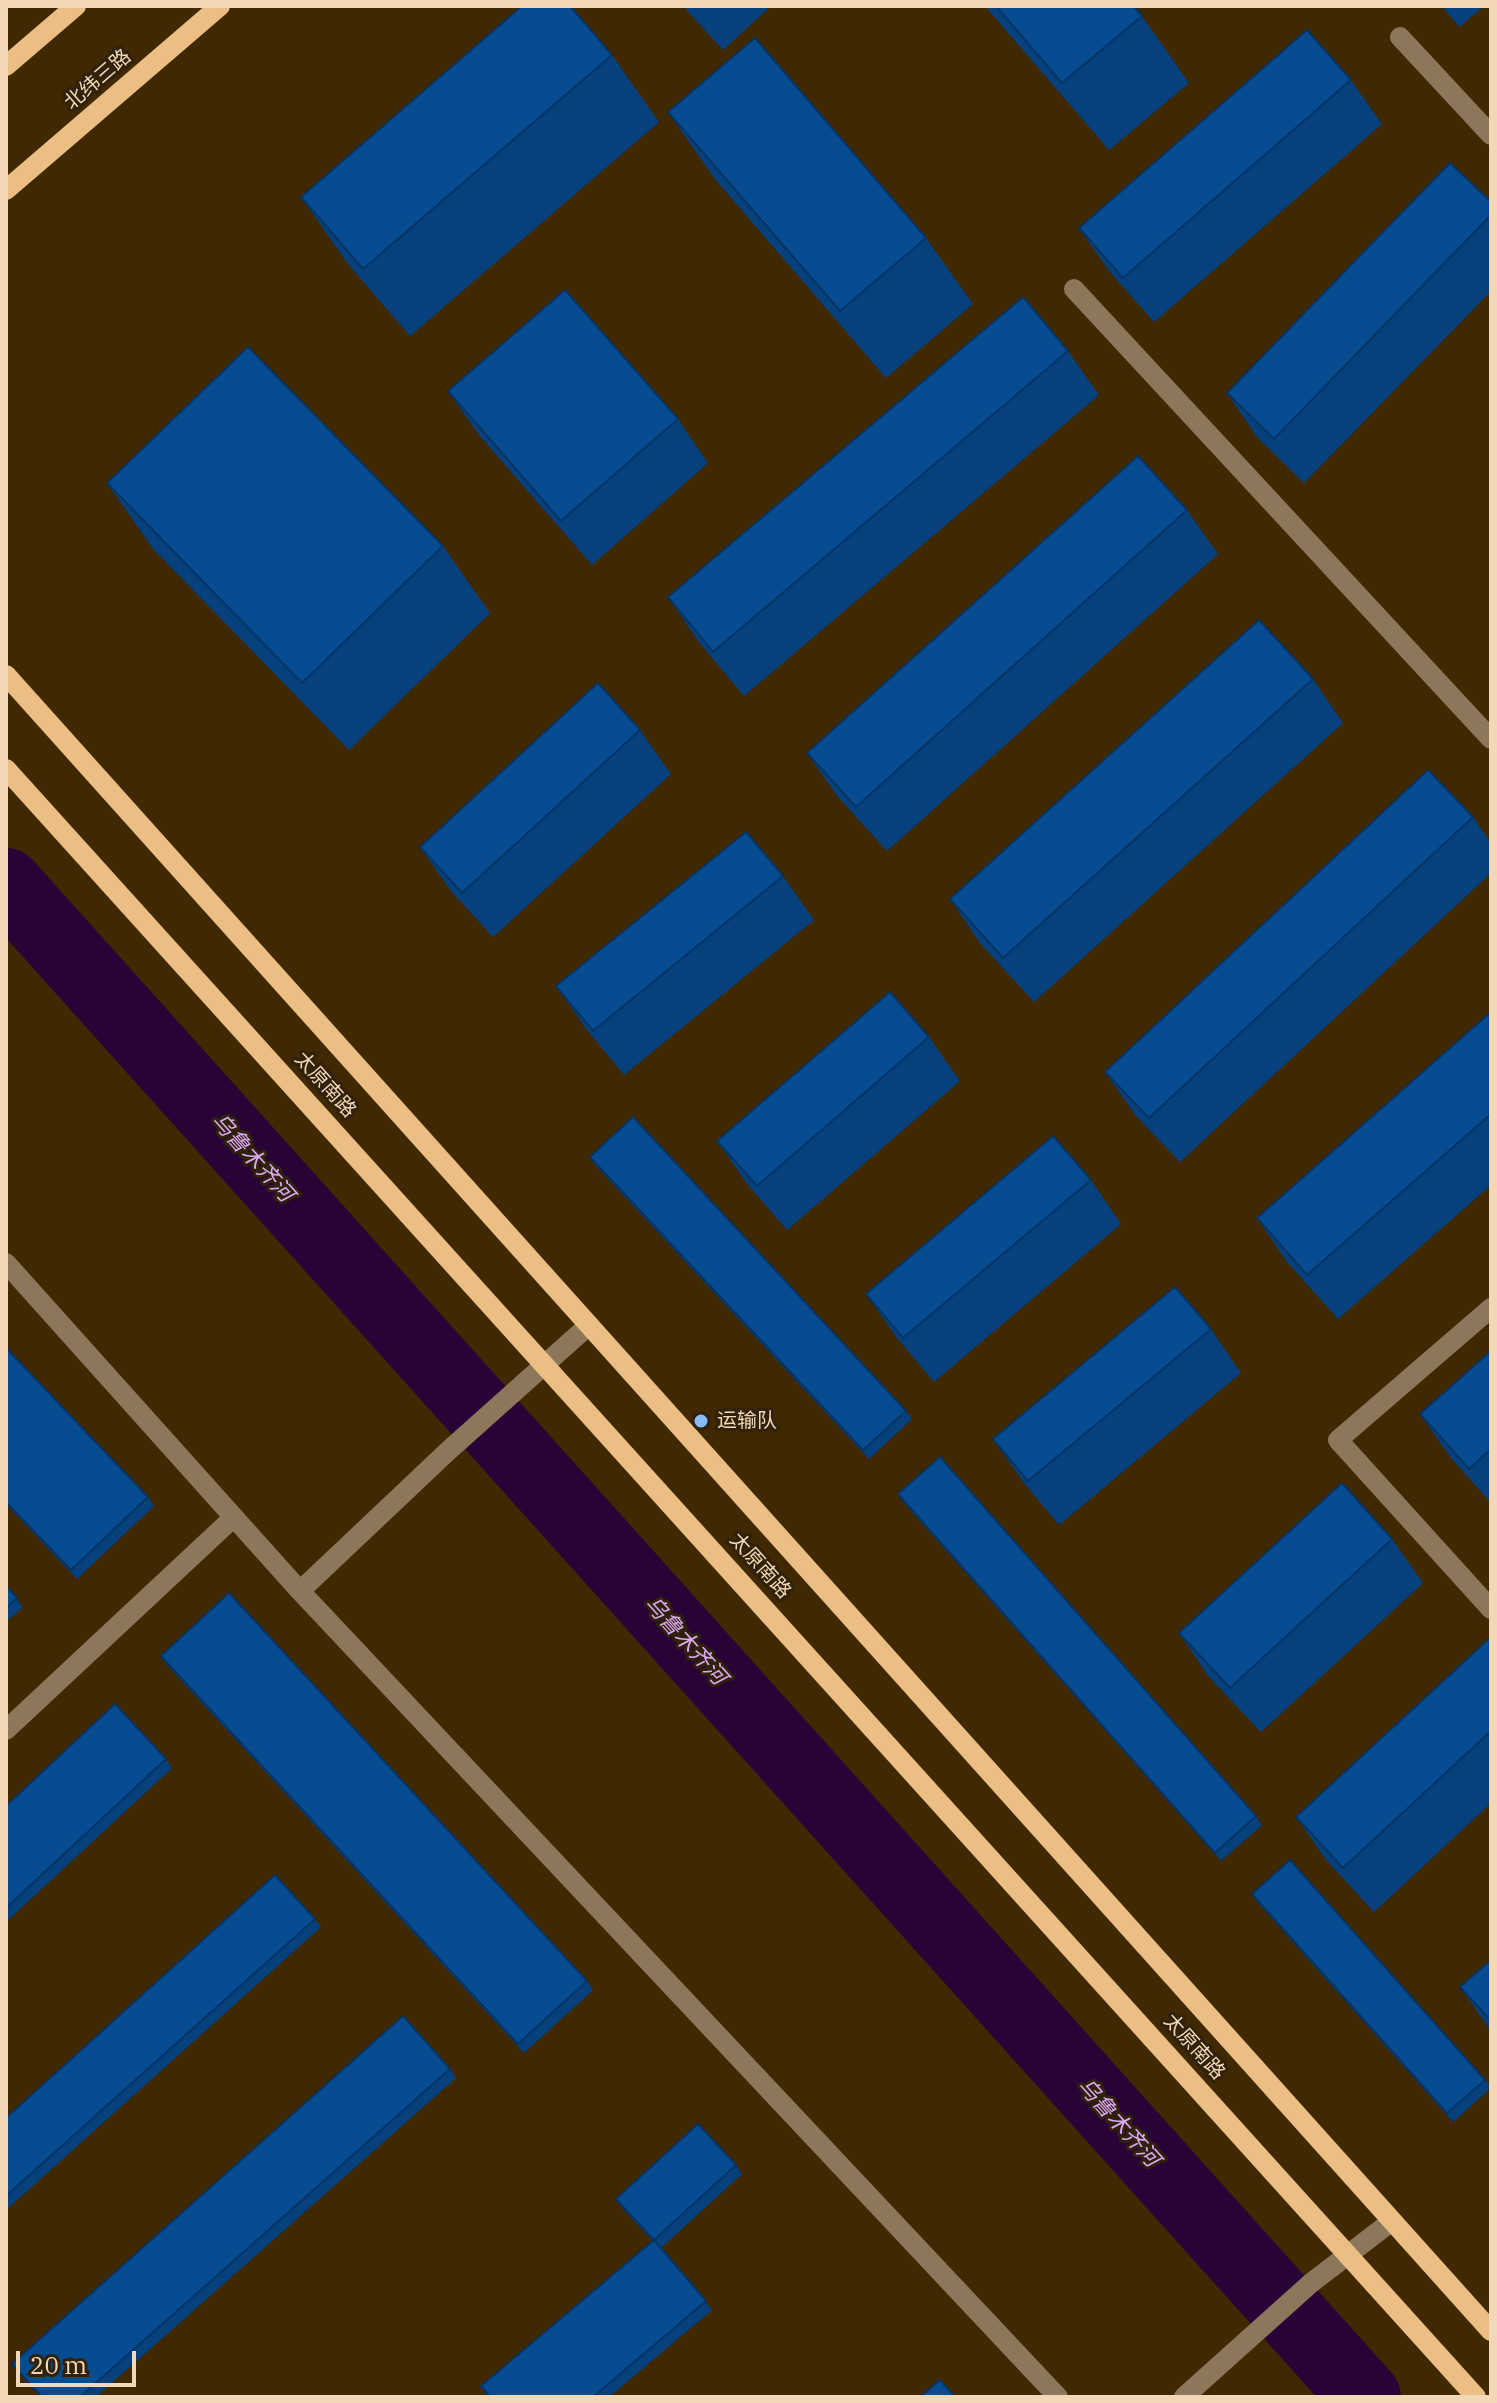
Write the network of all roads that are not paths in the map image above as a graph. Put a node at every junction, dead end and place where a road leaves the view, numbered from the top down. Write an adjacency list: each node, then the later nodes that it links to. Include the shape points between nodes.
1 (76, 6): 4 (main road)
2 (220, 6): 6 (main road, 北纬三路)
3 (1400, 37): 5 (street)
4 (6, 66)
5 (1491, 135)
6 (6, 190)
7 (1074, 289): 9 (street)
8 (6, 675): 13 (main road)
9 (1491, 739)
10 (6, 769): 14 (main road, 太原南路)
11 (6, 1263): 15 (street)
12 (1491, 1308): 17 (street, via 1338,1440)
13 (589, 1325): 14 (street); 19 (main road)
14 (546, 1364): 16 (street); 20 (main road, 太原南路)
15 (234, 1517): 16 (street); 18 (street)
16 (300, 1591): 23 (street)
17 (1491, 1609)
18 (6, 1730)
19 (1392, 2221): 20 (street); 21 (main road)
20 (1347, 2253): 22 (street); 24 (main road, 太原南路)
21 (1491, 2331)
22 (1189, 2392)
23 (1058, 2397)
24 (1476, 2397)

